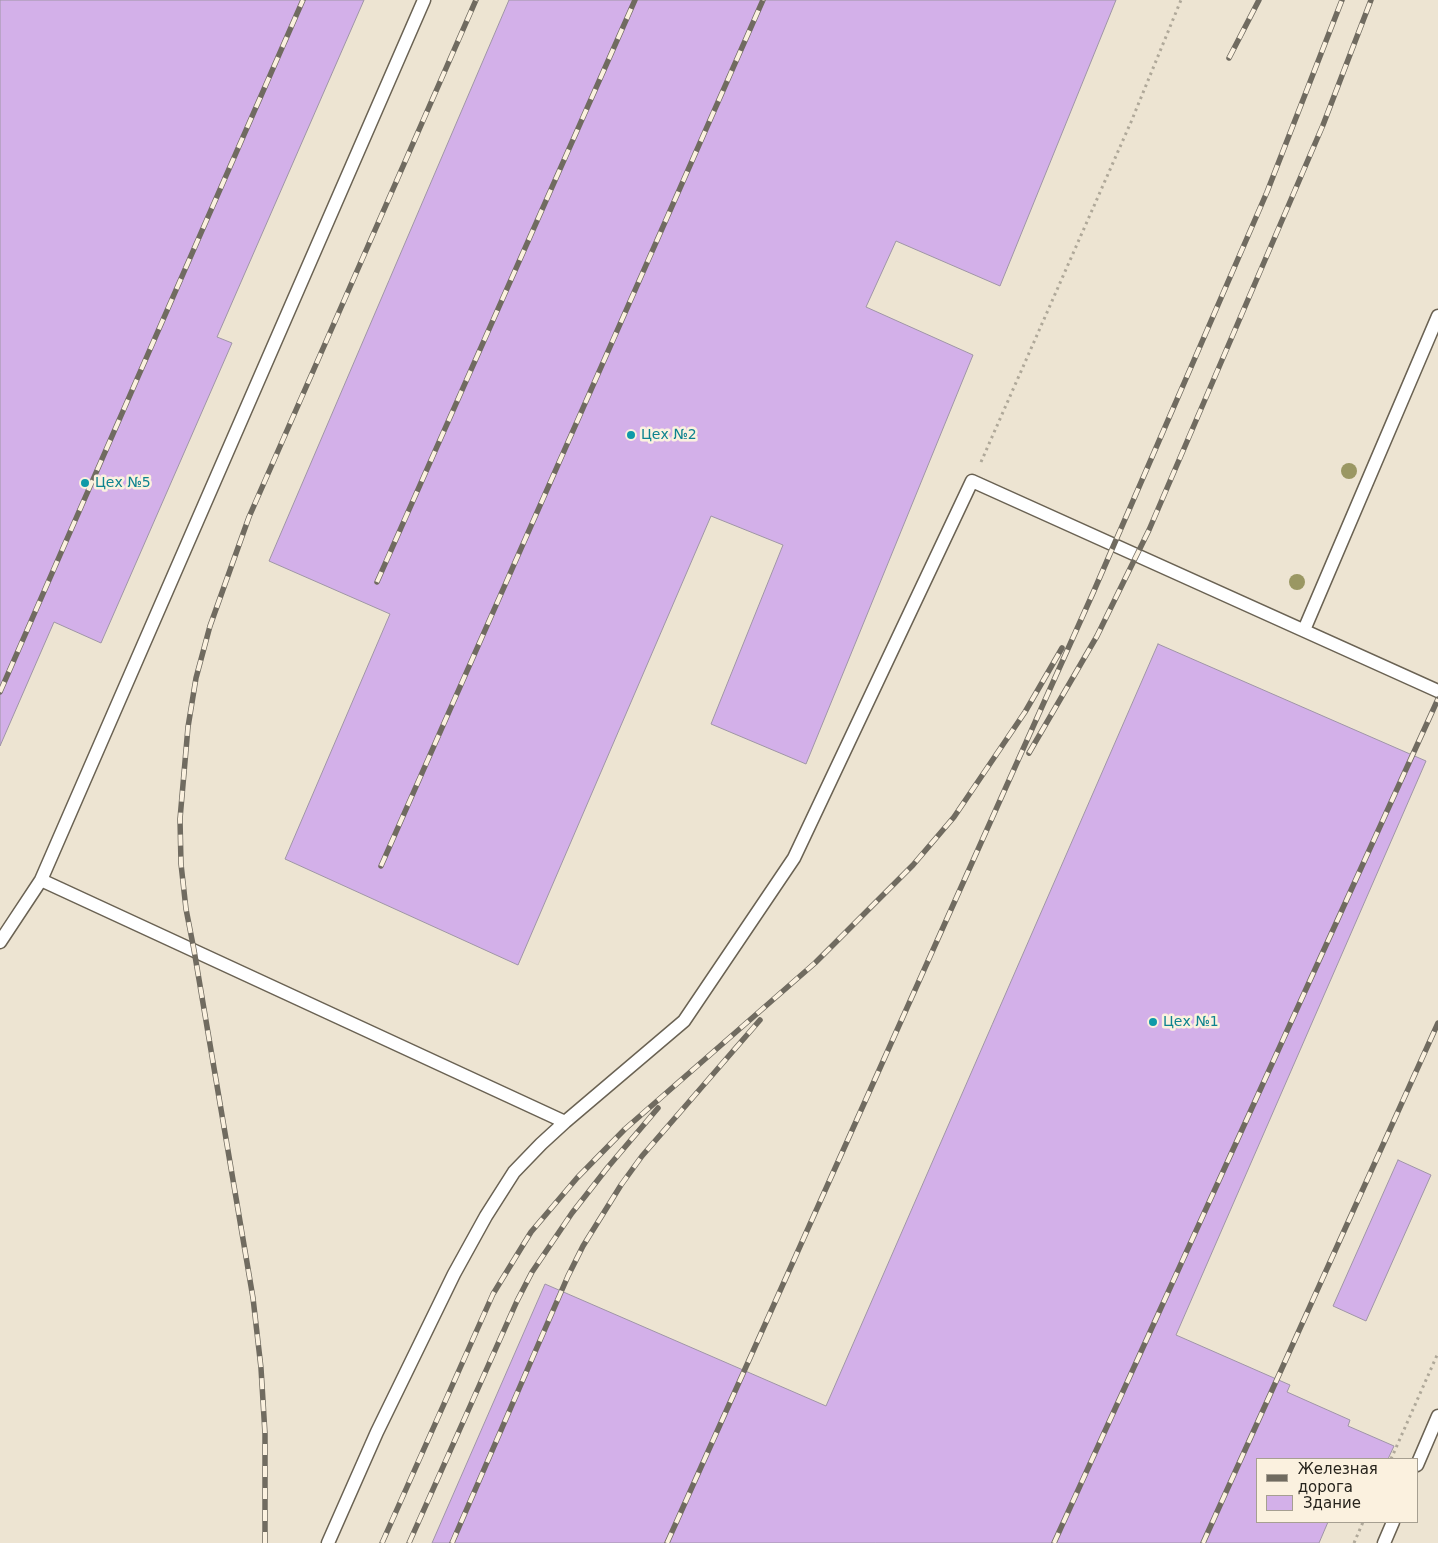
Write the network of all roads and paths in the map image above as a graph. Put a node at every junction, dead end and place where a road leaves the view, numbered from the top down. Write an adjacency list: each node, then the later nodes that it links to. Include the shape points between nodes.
1 (424, 0): 7 (lane)
2 (1181, 0): 4 (path, via 1127,131)
3 (1438, 316): 5 (lane)
4 (972, 481): 5 (lane); 9 (lane, via 794,858 684,1021)
5 (1304, 630): 6 (lane)
6 (1438, 691)
7 (41, 880): 8 (lane); 9 (lane)
8 (0, 942)
9 (565, 1122): 16 (lane, via 514,1172 486,1216 377,1432)
10 (1438, 1353): 12 (path)
11 (1438, 1416): 13 (lane)
12 (1391, 1458)
13 (1418, 1463)
14 (1364, 1523): 17 (path)
15 (1393, 1523): 18 (lane)
16 (328, 1543)
17 (1354, 1543)
18 (1384, 1543)

